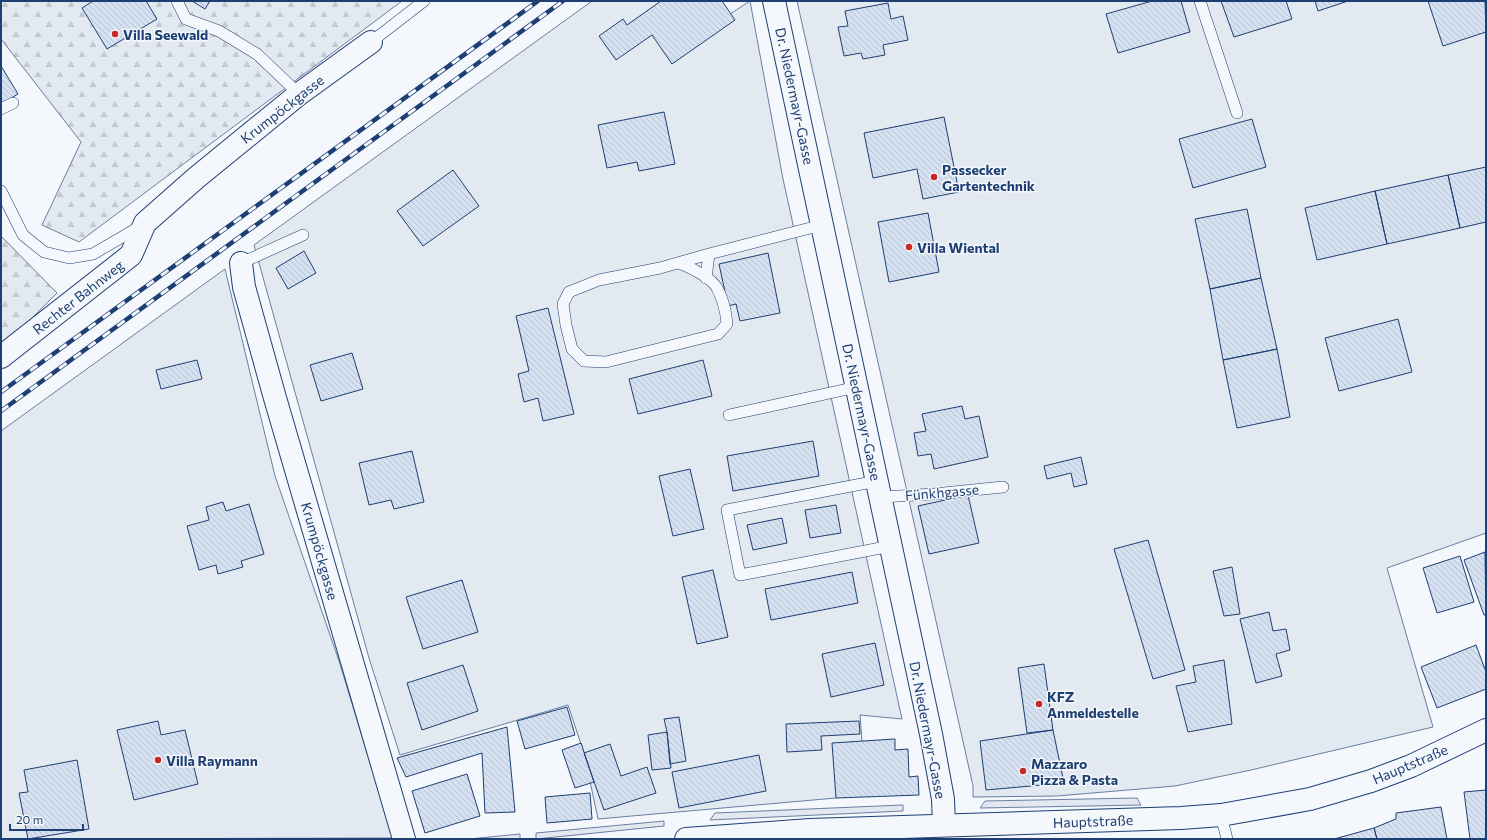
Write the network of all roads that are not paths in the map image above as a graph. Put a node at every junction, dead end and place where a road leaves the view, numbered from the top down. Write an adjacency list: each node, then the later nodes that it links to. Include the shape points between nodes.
1 (177, 1): 6 (lane, via 186,19 219,31 257,54)
2 (424, 1): 5 (lane)
3 (774, 1): 13 (street, Dr. Niedermayr-Gasse)
4 (1200, 1): 9 (lane)
5 (371, 42): 6 (street, Krumpöckgasse)
6 (298, 94): 10 (street, Krumpöckgasse)
7 (13, 103): 8 (lane)
8 (1, 109)
9 (1238, 113)
10 (196, 178): 12 (street, Rechter Bahnweg)
11 (1, 191): 12 (lane, via 24,235 44,252 69,258 93,254)
12 (145, 223): 19 (street, Rechter Bahnweg, via 131,255)
13 (822, 225): 15 (lane); 20 (street, Dr. Niedermayr-Gasse)
14 (303, 235): 16 (lane)
15 (709, 254): 17 (lane); 18 (lane)
16 (241, 263): 29 (street, Krumpöckgasse, via 244,287 273,391)
17 (678, 263): 18 (lane, via 688,266); 18 (lane, via 599,280 569,292 563,304 572,349 584,361 606,362 718,334 727,324 726,311 717,286)
18 (706, 278)
19 (1, 357)
20 (857, 387): 21 (lane); 23 (street, Dr. Niedermayr-Gasse)
21 (729, 415)
22 (1003, 487): 23 (lane, Fünkhgasse, via 934,494)
23 (879, 489): 24 (street, Dr. Niedermayr-Gasse); 24 (lane, Fünkhgasse, via 727,510 740,575)
24 (891, 546): 27 (street, Dr. Niedermayr-Gasse, via 931,734)
25 (1486, 730): 26 (street, Hauptstraße, via 1411,766 1371,781 1310,799)
26 (1221, 815): 27 (street, Hauptstraße); 31 (lane)
27 (944, 825): 28 (street, Hauptstraße, via 810,830)
28 (722, 838): 30 (street, Hauptstraße)
29 (404, 839)
30 (686, 839)
31 (1226, 839)

